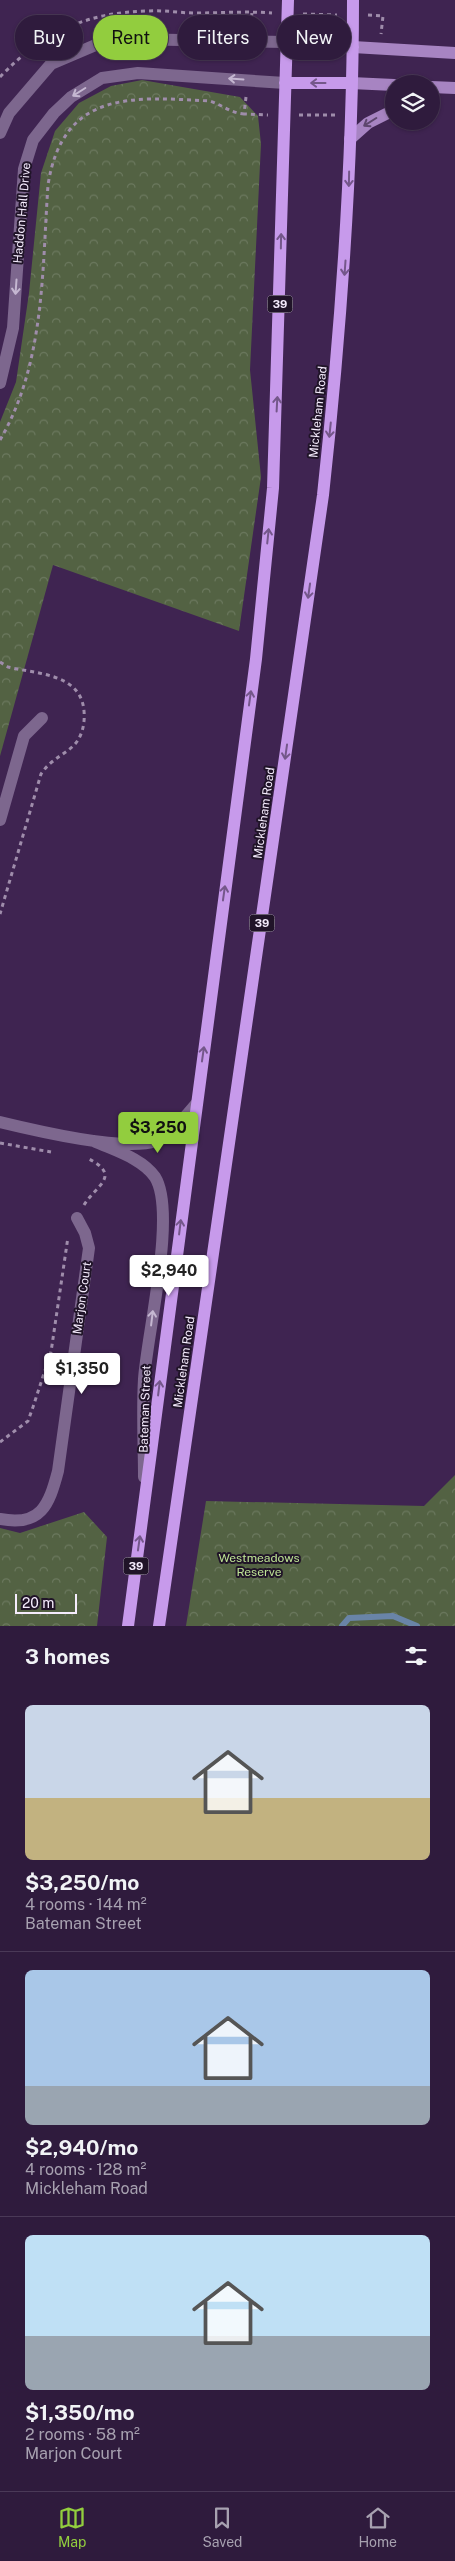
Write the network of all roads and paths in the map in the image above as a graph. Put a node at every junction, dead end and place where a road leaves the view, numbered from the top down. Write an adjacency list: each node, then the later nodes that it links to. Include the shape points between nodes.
1 (288, 0): 3 (main road, Mickleham Road / 39)
2 (353, 0): 5 (main road, Mickleham Road / 39)
3 (287, 14): 4 (path, via 252,11); 5 (path)
4 (252, 15)
5 (353, 15): 7 (main road, Mickleham Road / 39); 8 (path, via 383,16)
6 (178, 41): 19 (street, via 105,41 51,64 9,112)
7 (353, 46): 8 (street); 13 (main road, Mickleham Road / 39)
8 (380, 48): 9 (street)
9 (455, 53)
10 (286, 60): 12 (main road, Mickleham Road / 39)
11 (247, 80): 12 (street, Haddon Hall Drive); 16 (path); 21 (street, Haddon Hall Drive, one-way to 21, via 138,73 102,78 71,97 45,123 33,140 24,169 13,328)
12 (285, 83): 13 (main road, one-way to 12); 18 (main road, Mickleham Road / 39)
13 (352, 83): 14 (street); 15 (main road, Mickleham Road / 39)
14 (385, 85)
15 (351, 109): 18 (path, via 332,116); 20 (main road, Mickleham Road / 39)
16 (244, 114): 18 (path); 22 (path, via 230,112 210,101 126,99 101,106 77,121 62,140 51,163 48,185 34,354 23,393)
17 (385, 114): 20 (street, one-way to 20, via 368,122)
18 (284, 115): 27 (main road, Mickleham Road / 39, one-way to 18, via 256,659 273,488)
19 (0, 134)
20 (350, 139): 38 (main road, Mickleham Road / 39, one-way to 38, via 340,343 323,495)
21 (0, 383)
22 (0, 440)
23 (0, 662): 26 (path, via 8,667 65,680 76,690 84,705 85,716 77,742 48,763 41,774)
24 (42, 718): 25 (street, via 24,736)
25 (0, 820)
26 (0, 914)
27 (196, 1103): 29 (street, Bateman Street, via 175,1127 156,1140 136,1144); 35 (main road, Mickleham Road / 39, one-way to 27)
28 (0, 1122): 29 (street, Bateman Street)
29 (94, 1141): 35 (street, Bateman Street, one-way to 29, via 144,1377 164,1229 162,1198 159,1184 146,1167)
30 (0, 1143): 31 (path)
31 (56, 1153)
32 (86, 1157): 33 (path, via 99,1164 104,1172 104,1182 85,1202)
33 (77, 1218): 34 (path, via 67,1238 51,1352 34,1407 28,1421); 36 (street, Marjon Court, via 89,1248 58,1471 48,1502 37,1514 24,1520)
34 (0, 1442)
35 (144, 1506): 37 (main road, Mickleham Road / 39, one-way to 35)
36 (0, 1519)
37 (128, 1626)
38 (159, 1626)

